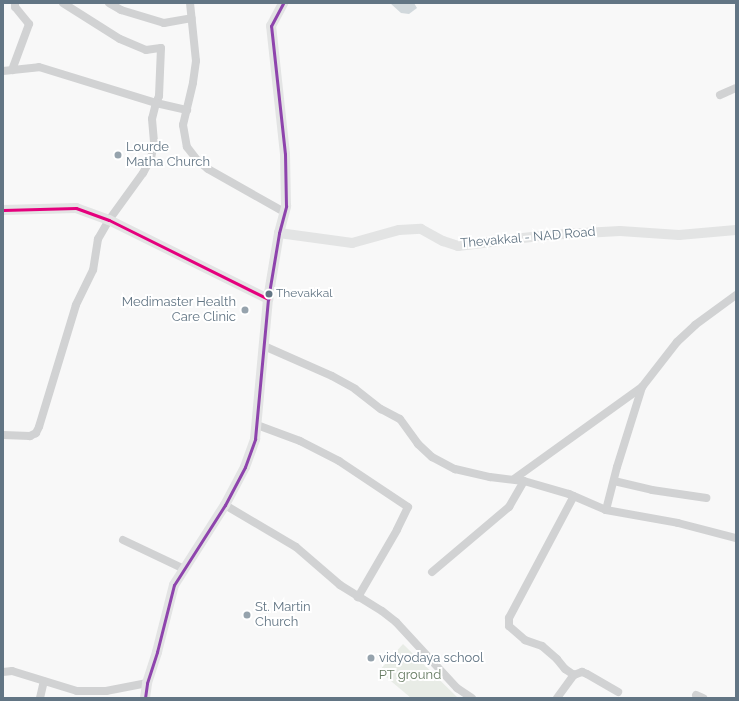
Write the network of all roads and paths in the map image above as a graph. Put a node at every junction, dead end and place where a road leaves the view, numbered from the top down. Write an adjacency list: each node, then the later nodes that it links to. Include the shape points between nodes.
1 (15, 3): 7 (street, via 15,7 29,24)
2 (63, 3): 11 (street, via 120,39 146,50 161,48 159,96)
3 (109, 3): 6 (street, via 121,10 164,23)
4 (190, 3): 6 (street)
5 (283, 3): 14 (main road, via 271,26 285,154)
6 (192, 18): 12 (street, via 196,61)
7 (12, 70): 8 (street); 11 (street, via 38,67)
8 (3, 71)
9 (736, 88): 10 (street)
10 (720, 95)
11 (156, 102): 12 (street); 15 (street, via 152,119 154,143 151,158)
12 (187, 110): 14 (street, via 183,126 187,147 197,160 208,169)
13 (3, 210): 15 (main road, via 76,208)
14 (284, 212): 17 (main road)
15 (109, 220): 19 (main road); 23 (street, via 98,239 94,270 76,305 39,427 36,433 30,436)
16 (736, 230): 17 (main road, Thevakkal - NAD Road, via 679,235 620,231 548,235 458,246 421,229 398,230 352,243)
17 (279, 233): 19 (main road)
18 (736, 295): 21 (street, via 694,325)
19 (268, 299): 20 (main road)
20 (264, 346): 22 (main road); 24 (street, via 355,389 381,409 400,419 418,444 438,460 455,469 490,477)
21 (642, 386): 24 (street); 26 (street, via 616,467)
22 (257, 425): 29 (main road, via 245,467); 35 (street, via 300,441 339,462 408,508)
23 (3, 435)
24 (514, 479): 25 (street)
25 (524, 481): 27 (street); 34 (street, via 509,506)
26 (614, 481): 28 (street); 30 (street)
27 (574, 496): 30 (street); 37 (street, via 509,618 509,626 525,640 542,646)
28 (706, 498)
29 (225, 505): 33 (main road); 35 (street, via 296,547 314,565)
30 (606, 510): 31 (street, via 678,523)
31 (736, 538)
32 (123, 540): 33 (street)
33 (184, 569): 39 (main road, via 174,585)
34 (432, 572)
35 (358, 597): 43 (street, via 396,622 443,674)
36 (3, 672): 38 (street, via 12,671)
37 (574, 675): 40 (street, via 582,672); 44 (street)
38 (44, 681): 39 (street, via 77,692); 41 (street)
39 (147, 683): 42 (main road)
40 (618, 692)
41 (40, 698)
42 (145, 698)
43 (472, 698)
44 (557, 698)

